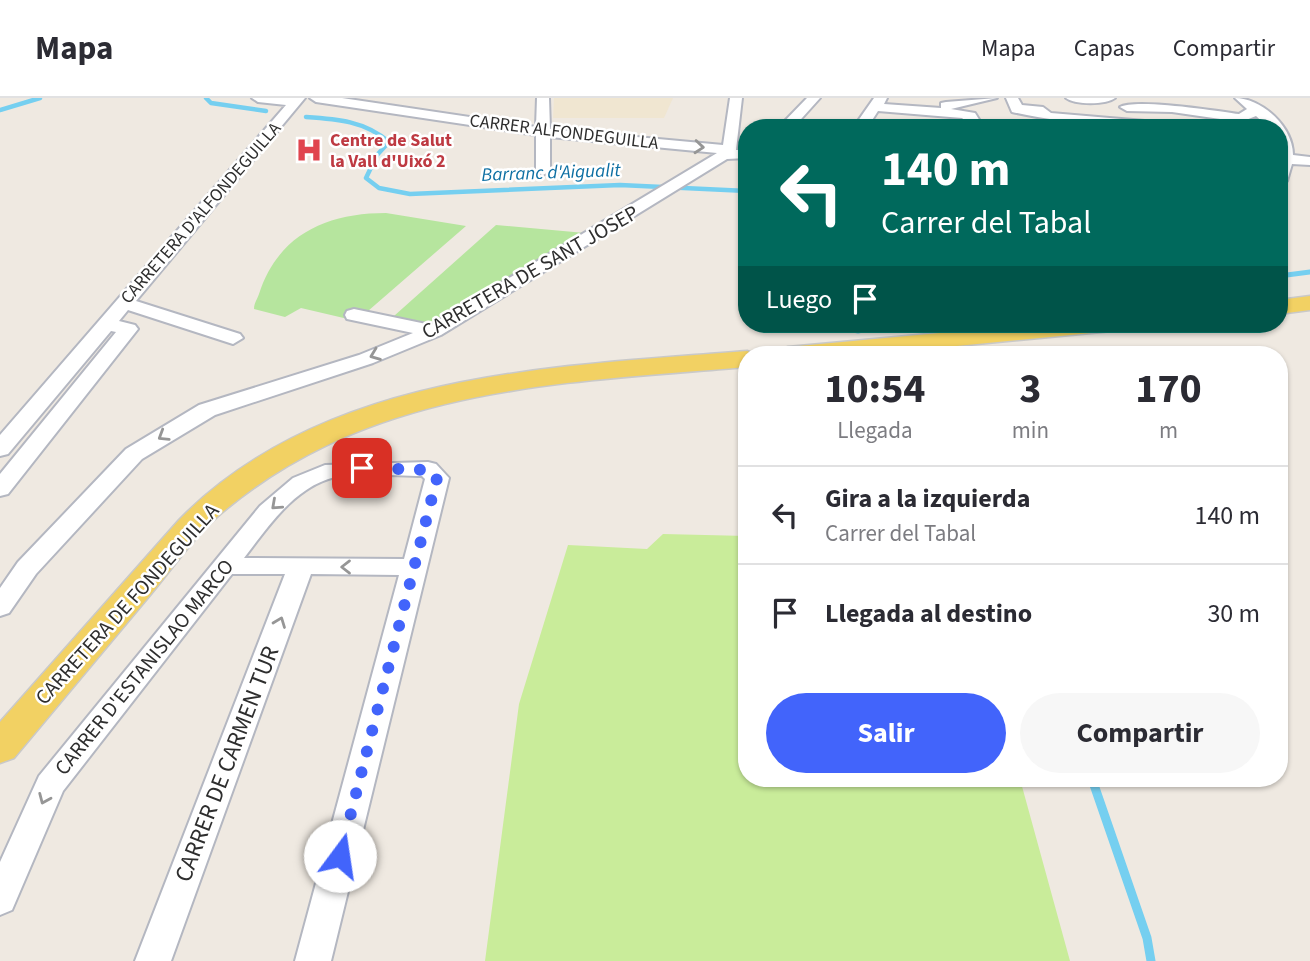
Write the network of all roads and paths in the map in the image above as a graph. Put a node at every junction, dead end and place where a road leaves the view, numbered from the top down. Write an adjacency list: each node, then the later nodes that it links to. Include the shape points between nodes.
1 (258, 98): 11 (street)
2 (316, 98): 12 (street, CARRER ALFONDEGUILLA)
3 (448, 98): 20 (street)
4 (543, 98): 31 (street)
5 (736, 98): 33 (street)
6 (814, 98): 22 (street)
7 (991, 98): 16 (street)
8 (1073, 98): 18 (street); 21 (street)
9 (1196, 98): 29 (street, via 1209,108)
10 (1241, 98): 19 (street)
11 (290, 100): 36 (street, CARRETERA D'ALFONDEGUILLA)
12 (363, 102): 20 (street, CARRER ALFONDEGUILLA)
13 (879, 103): 15 (street); 23 (street)
14 (1015, 104): 16 (street); 25 (street, via 1038,110)
15 (934, 105): 16 (street)
16 (965, 107): 24 (street)
17 (1140, 108): 18 (street); 28 (street); 29 (street, via 1172,108)
18 (1107, 110): 21 (street); 27 (street)
19 (1256, 110): 29 (street, via 1241,118); 30 (street)
20 (444, 117): 31 (street, CARRER ALFONDEGUILLA)
21 (1077, 117): 26 (street)
22 (794, 119)
23 (867, 119)
24 (971, 119)
25 (1050, 119)
26 (1071, 119)
27 (1135, 119)
28 (1148, 119)
29 (1199, 119)
30 (1268, 119)
31 (543, 132): 33 (street, CARRER ALFONDEGUILLA, one-way to 33); 35 (street)
32 (1288, 150): 34 (street)
33 (738, 158): 43 (street, CARRETERA DE SANT JOSEP, via 695,175)
34 (1310, 161)
35 (543, 171)
36 (124, 303): 42 (street, CARRETERA D'ALFONDEGUILLA); 45 (street)
37 (1310, 303): 38 (main road)
38 (1288, 306)
39 (1288, 308): 40 (main road)
40 (1310, 309)
41 (354, 315): 43 (street)
42 (107, 324): 48 (street, CARRETERA D'ALFONDEGUILLA); 49 (street, CARRETERA D'ALFONDEGUILLA, via 128,329)
43 (434, 331): 53 (street, CARRETERA DE SANT JOSEP, one-way to 53, via 366,359 206,410 134,454 27,568)
44 (1020, 333): 46 (main road)
45 (233, 338)
46 (886, 346)
47 (738, 360): 54 (main road, CARRETERA DE FONDEGUILLA, via 503,382 404,402 322,433 262,467 206,510)
48 (0, 449)
49 (0, 489)
50 (225, 566): 51 (street); 52 (street, CARRER D'ESTANISLAO MARCO, one-way to 50, via 437,478 428,470 333,470 301,483 268,511); 55 (street, CARRER D'ESTANISLAO MARCO, one-way to 55, via 50,785)
51 (301, 567): 52 (street, one-way to 51); 56 (street, CARRER DE CARMEN TUR, one-way to 51)
52 (414, 567): 57 (street)
53 (0, 607)
54 (0, 748)
55 (0, 900)
56 (153, 961)
57 (313, 961)

